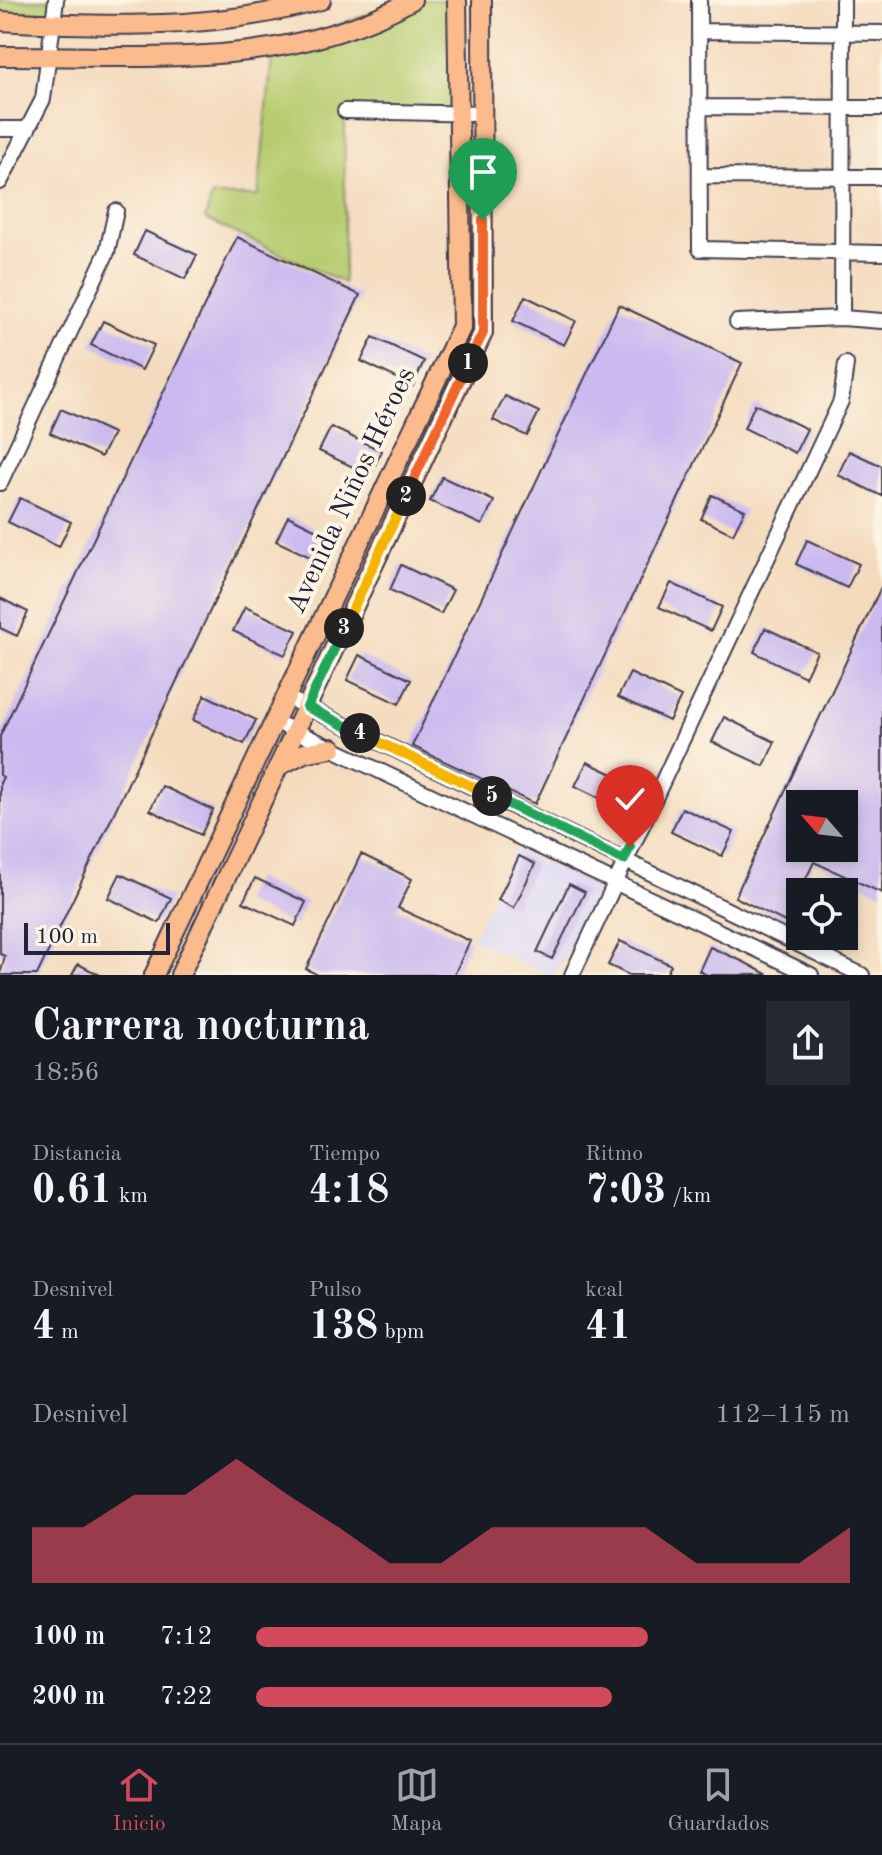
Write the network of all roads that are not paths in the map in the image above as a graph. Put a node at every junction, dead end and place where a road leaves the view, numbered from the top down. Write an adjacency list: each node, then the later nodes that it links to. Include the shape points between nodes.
1 (56, 0): 9 (street)
2 (321, 0): 9 (main road, via 268,15 214,22)
3 (412, 0): 14 (main road, via 349,28 239,54)
4 (457, 0): 19 (main road, Avenida Niños Héroes)
5 (482, 0): 20 (main road, Avenida Niños Héroes)
6 (699, 0): 10 (street)
7 (843, 0): 11 (street)
8 (0, 21): 9 (main road)
9 (53, 24): 14 (street)
10 (700, 31): 11 (street); 16 (street)
11 (843, 32): 12 (street); 15 (street)
12 (882, 33)
13 (0, 56): 14 (main road)
14 (49, 56): 22 (street, via 43,99)
15 (843, 106): 16 (street); 17 (street); 24 (street)
16 (701, 107): 23 (street)
17 (882, 108)
18 (345, 111): 19 (street)
19 (460, 113): 20 (street); 33 (main road, Avenida Niños Héroes)
20 (483, 114): 34 (main road, Avenida Niños Héroes)
21 (0, 129): 22 (street)
22 (28, 129): 26 (street)
23 (701, 176): 24 (street); 28 (street, via 700,249)
24 (842, 176): 25 (street); 28 (street)
25 (882, 177)
26 (0, 182)
27 (116, 211): 36 (street, via 107,252)
28 (842, 250): 29 (street); 30 (street)
29 (882, 253)
30 (842, 318): 31 (street); 32 (street)
31 (882, 321)
32 (737, 322)
33 (462, 326): 34 (main road); 37 (main road, Avenida Niños Héroes)
34 (483, 333): 38 (main road, Avenida Niños Héroes)
35 (846, 364): 49 (street, via 841,401)
36 (0, 483)
37 (370, 518): 38 (main road); 39 (main road, Avenida Niños Héroes)
38 (387, 536): 40 (main road, Avenida Niños Héroes)
39 (286, 697): 40 (street); 41 (main road, Avenida Niños Héroes)
40 (307, 707): 42 (main road, Avenida Niños Héroes); 44 (street)
41 (274, 721): 42 (street); 54 (main road, Avenida Niños Héroes)
42 (296, 731): 43 (street); 45 (main road, Avenida Niños Héroes)
43 (332, 748): 45 (main road, via 304,753); 46 (street)
44 (414, 758): 46 (street); 47 (street)
45 (279, 766): 55 (main road, Avenida Niños Héroes)
46 (402, 781): 48 (street)
47 (513, 806): 48 (street); 49 (street)
48 (502, 829): 50 (street)
49 (624, 860): 50 (street); 51 (street)
50 (616, 883): 53 (street); 56 (street)
51 (786, 938): 53 (street)
52 (811, 950): 58 (street)
53 (776, 959): 57 (street)
54 (154, 975)
55 (180, 975)
56 (572, 975)
57 (811, 975)
58 (862, 975)

